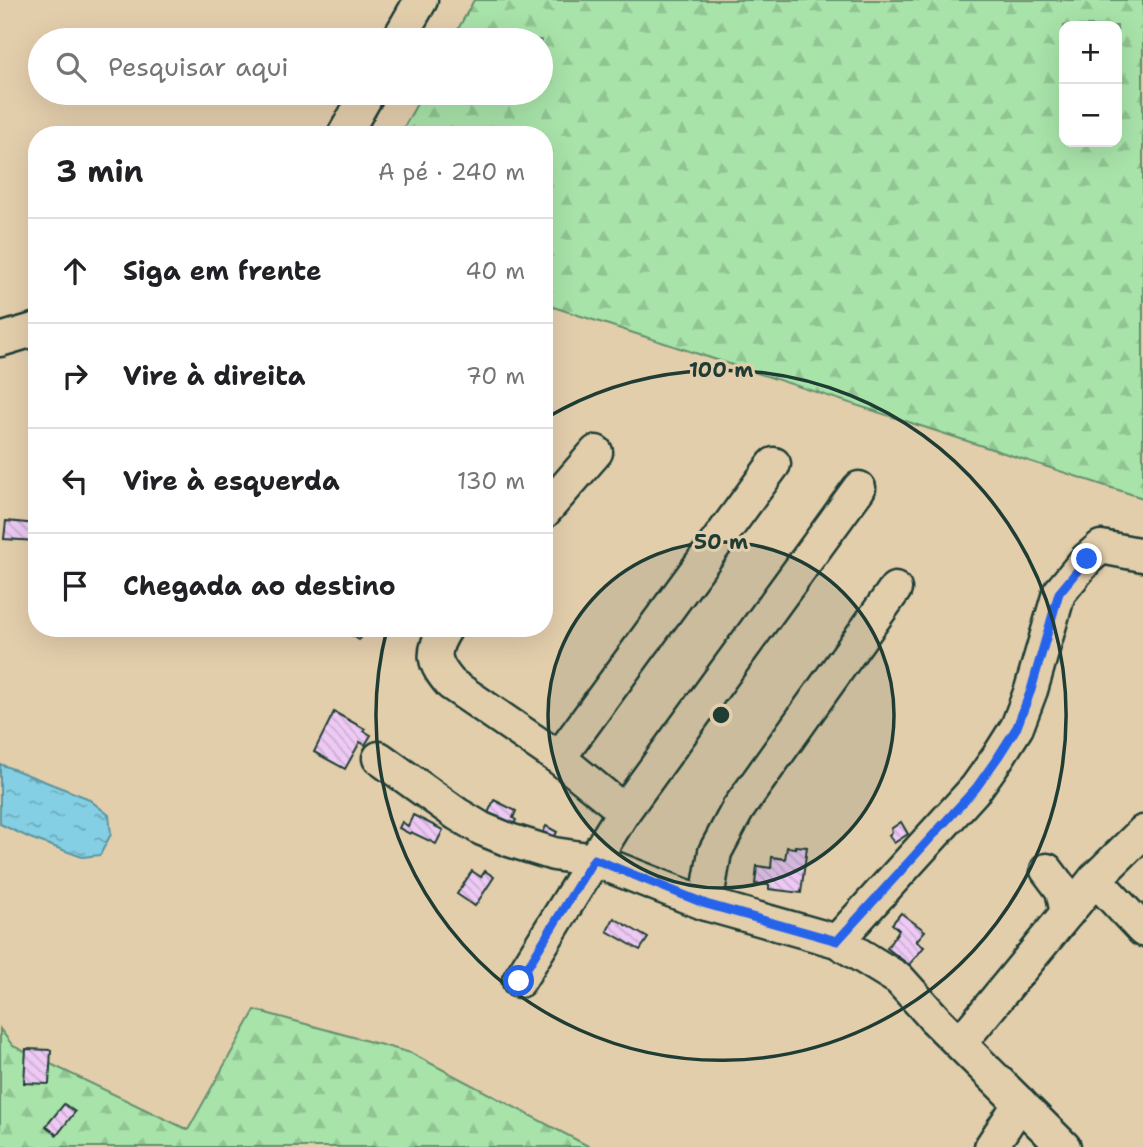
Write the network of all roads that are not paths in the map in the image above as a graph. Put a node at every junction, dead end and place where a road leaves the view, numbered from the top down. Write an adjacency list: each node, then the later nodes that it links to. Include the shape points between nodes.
1 (421, 0): 2 (street)
2 (405, 28)
3 (361, 105): 4 (street)
4 (349, 126)
5 (28, 332): 6 (street)
6 (0, 340)
7 (596, 452): 10 (street)
8 (774, 464): 15 (street)
9 (859, 488): 16 (street)
10 (553, 502)
11 (1143, 555): 24 (street, via 1101,547 1066,583 1017,727 998,757 976,788)
12 (895, 589): 21 (street, via 738,809 715,852)
13 (441, 637): 15 (street, via 436,647 437,668 451,684)
14 (379, 758): 18 (street, via 482,829 554,854)
15 (559, 758): 16 (street)
16 (624, 811): 18 (street)
17 (1143, 832): 20 (street)
18 (594, 859): 21 (street); 25 (street)
19 (1047, 870): 22 (street, via 1062,890)
20 (1095, 879): 22 (street); 23 (street)
21 (706, 904): 24 (street)
22 (1067, 913): 26 (street)
23 (1143, 930)
24 (837, 941): 26 (street, via 899,979)
25 (519, 981)
26 (961, 1042): 27 (street)
27 (1020, 1103): 28 (street); 29 (street)
28 (991, 1147)
29 (1064, 1147)

